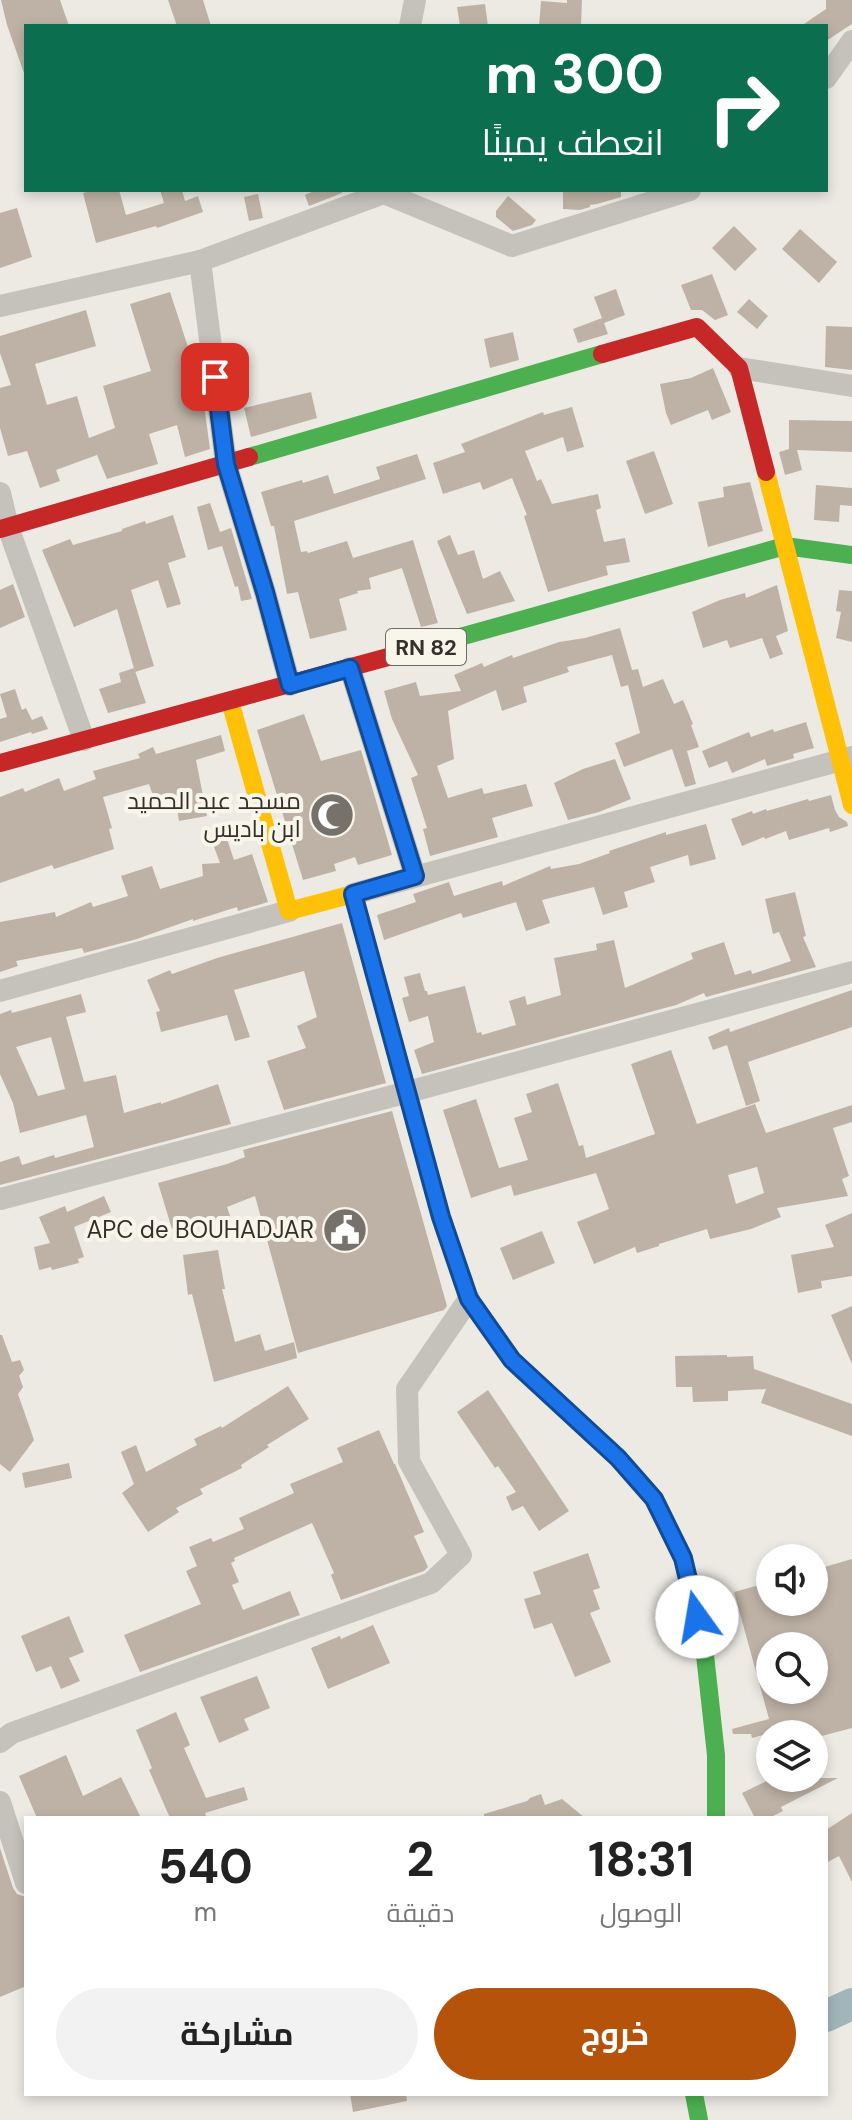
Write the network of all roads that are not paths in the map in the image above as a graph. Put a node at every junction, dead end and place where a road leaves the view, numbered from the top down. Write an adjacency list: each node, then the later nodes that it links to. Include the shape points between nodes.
1 (415, 0): 2 (street)
2 (410, 24)
3 (852, 41): 4 (street)
4 (828, 75)
5 (381, 192): 8 (street)
6 (386, 192): 7 (street, via 512,246)
7 (684, 192)
8 (200, 261): 9 (street); 12 (street)
9 (0, 306)
10 (739, 368): 11 (street); 12 (main road, via 697,327); 15 (main road)
11 (852, 386)
12 (226, 464): 14 (main road); 18 (street)
13 (0, 493): 14 (street)
14 (4, 528): 20 (street)
15 (785, 546): 16 (main road, RN 82); 17 (main road, RN 82); 21 (main road)
16 (852, 555)
17 (350, 668): 18 (main road, RN 82); 24 (street)
18 (290, 685): 19 (main road, RN 82)
19 (230, 701): 20 (main road, RN 82); 26 (main road)
20 (84, 740): 22 (main road, RN 82)
21 (847, 759): 23 (main road); 24 (street)
22 (0, 763)
23 (852, 805)
24 (415, 876): 25 (street)
25 (353, 894): 26 (main road); 29 (main road)
26 (289, 911): 28 (street)
27 (852, 972): 29 (street)
28 (0, 991)
29 (408, 1092): 30 (street); 31 (main road)
30 (0, 1199)
31 (469, 1299): 32 (street, via 407,1389 409,1461 461,1555 431,1583 12,1733); 34 (main road, via 512,1360 618,1458 654,1499 683,1558 704,1646 716,1755)
32 (0, 1742)
33 (0, 1802): 35 (street)
34 (716, 1816)
35 (24, 1877)
36 (694, 2096): 37 (main road)
37 (699, 2120)

